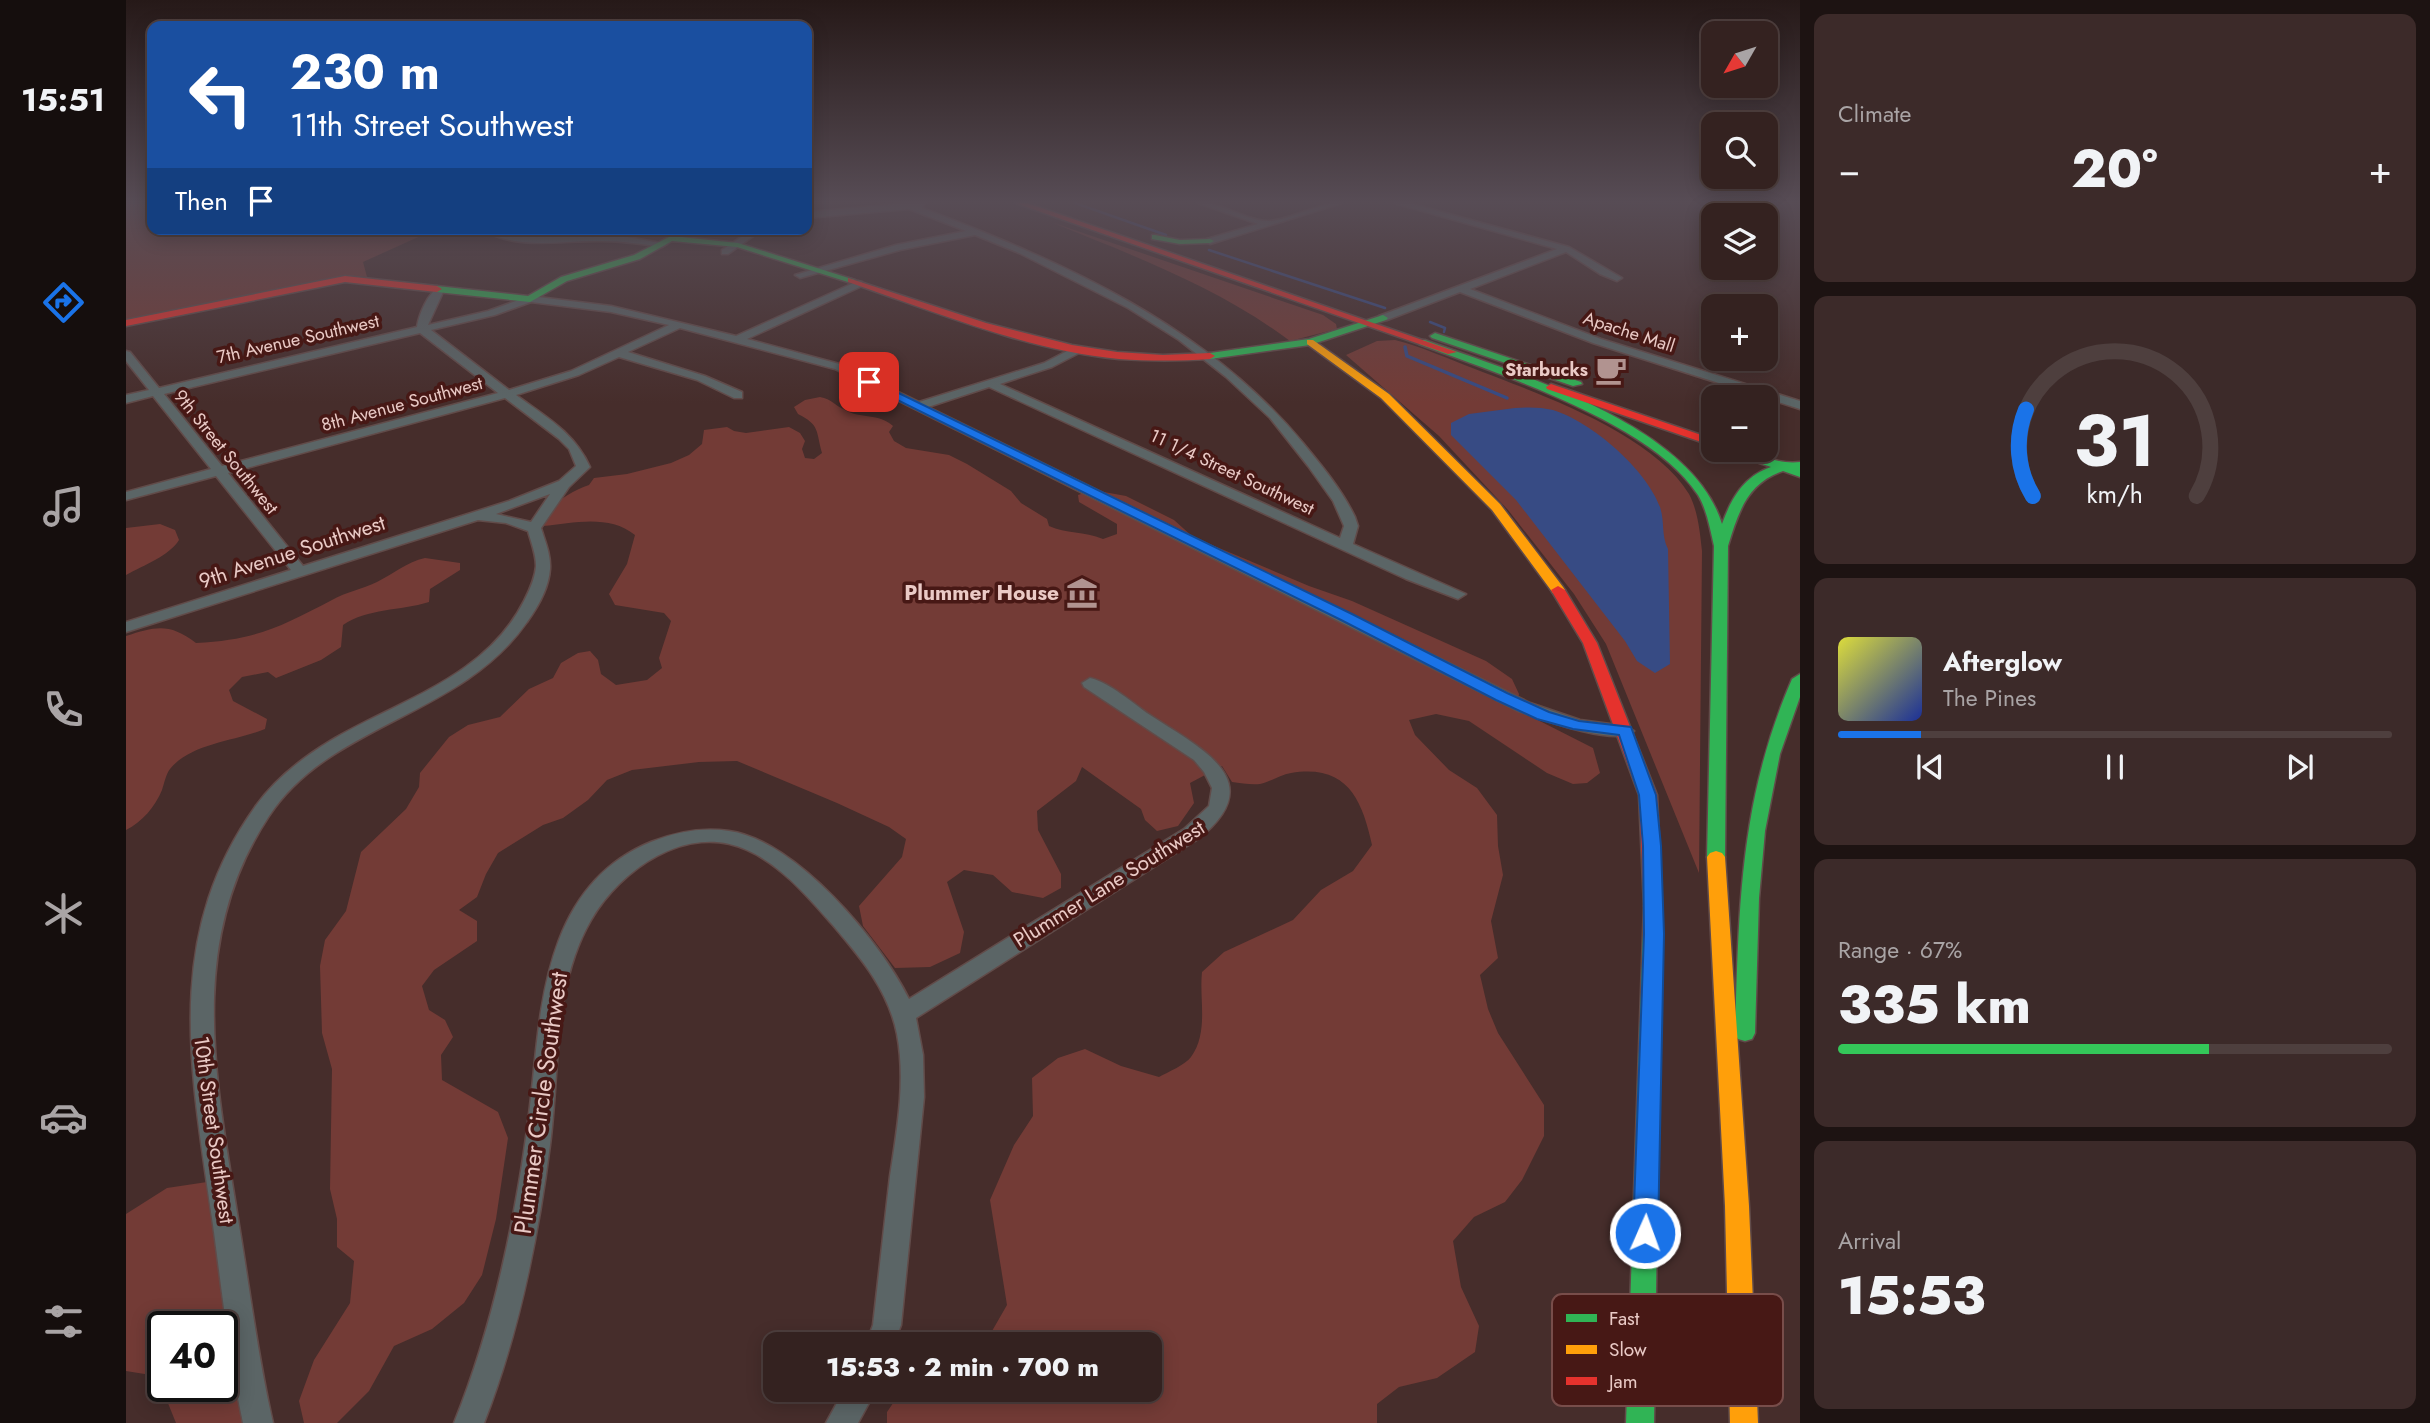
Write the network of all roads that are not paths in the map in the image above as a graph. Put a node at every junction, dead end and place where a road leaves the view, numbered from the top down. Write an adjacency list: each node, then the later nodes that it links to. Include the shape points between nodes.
1 (597, 269): 15 (main road, 7th Avenue Southwest, via 572,276)
2 (785, 269): 9 (main road)
3 (1063, 269): 29 (street, via 1144,313)
4 (1211, 269): 16 (main road)
5 (1236, 269): 18 (main road)
6 (1525, 269): 14 (street)
7 (1596, 269): 10 (street)
8 (820, 270): 9 (street); 11 (main road)
9 (800, 275): 13 (main road)
10 (1617, 278)
11 (858, 284): 13 (street); 26 (main road)
12 (439, 290): 15 (main road); 17 (main road, via 345,279); 20 (street)
13 (840, 290): 23 (street); 30 (main road)
14 (1469, 292): 18 (street); 18 (street, via 1438,309); 21 (street); 21 (street, via 1544,315)
15 (530, 299): 19 (street); 20 (street, 7th Avenue Southwest)
16 (1313, 304): 18 (main road); 22 (main road, via 1343,321)
17 (126, 323)
18 (1383, 323): 22 (main road); 24 (main road); 25 (main road); 39 (main road)
19 (680, 324): 23 (street); 27 (street, 8th Avenue Southwest)
20 (422, 329): 33 (street, 7th Avenue Southwest); 34 (street)
21 (1567, 330): 37 (street, Apache Mall)
22 (1346, 331): 25 (main road)
23 (739, 339): 38 (street, via 839,367)
24 (1422, 342): 40 (main road); 53 (main road, via 1584,408 1656,449 1701,492)
25 (1316, 346): 29 (main road); 31 (main road); 59 (main road, via 1399,409 1496,507 1564,598 1600,664)
26 (1075, 351): 29 (main road, via 1146,360); 30 (street)
27 (616, 352): 34 (street, 8th Avenue Southwest, via 561,378); 35 (street, via 711,381)
28 (126, 354): 33 (street, 9th Street Southwest)
29 (1206, 357): 31 (street)
30 (1060, 359): 31 (main road, via 1134,372); 32 (street)
31 (1220, 367): 52 (street, via 1292,437 1337,496 1352,526)
32 (991, 384): 38 (street); 52 (street, 11 1/4 Street Southwest)
33 (156, 392): 36 (street, 7th Avenue Southwest); 46 (street, 9th Street Southwest)
34 (507, 394): 46 (street, 8th Avenue Southwest); 48 (street, via 575,448 583,467)
35 (738, 395)
36 (126, 399)
37 (1800, 405)
38 (918, 406): 59 (street, via 1513,702 1578,725)
39 (1701, 426)
40 (1701, 439)
41 (1778, 452): 42 (main road)
42 (1800, 460)
43 (1767, 462): 44 (main road)
44 (1779, 466): 45 (main road); 47 (main road); 53 (main road, via 1759,473 1743,491)
45 (1800, 466)
46 (219, 471): 49 (street, 8th Avenue Southwest); 54 (street, 9th Street Southwest)
47 (1800, 473)
48 (565, 484): 50 (street, 9th Avenue Southwest); 51 (street)
49 (126, 496)
50 (470, 518): 51 (street, 9th Avenue Southwest, via 507,519); 54 (street, 9th Avenue Southwest)
51 (534, 528): 66 (street, 10th Street Southwest, via 543,570 531,603 510,633 448,686 338,744 294,776 251,826 218,896 201,979 202,1062)
52 (1345, 545): 55 (street, 11 1/4 Street Southwest)
53 (1721, 546): 61 (main road, via 1715,843)
54 (300, 572): 56 (street, 9th Avenue Southwest)
55 (1458, 594)
56 (126, 627)
57 (1800, 679): 61 (main road, via 1767,766 1754,845)
58 (1090, 683): 60 (street, Plummer Lane Southwest, via 1200,756 1222,783 1219,810 1191,834)
59 (1625, 731): 62 (main road, via 1648,795 1654,922)
60 (904, 1014): 64 (street, Plummer Circle Southwest, via 913,1096); 67 (street, Plummer Circle Southwest, via 866,948 821,897 771,853 747,841 710,835 673,842 652,849 613,875 575,929 561,960 521,1242 496,1350)
61 (1737, 1206): 63 (main road)
62 (1644, 1294)
63 (1740, 1294)
64 (884, 1332)
65 (854, 1402): 68 (street)
66 (258, 1423)
67 (469, 1423)
68 (841, 1423)

